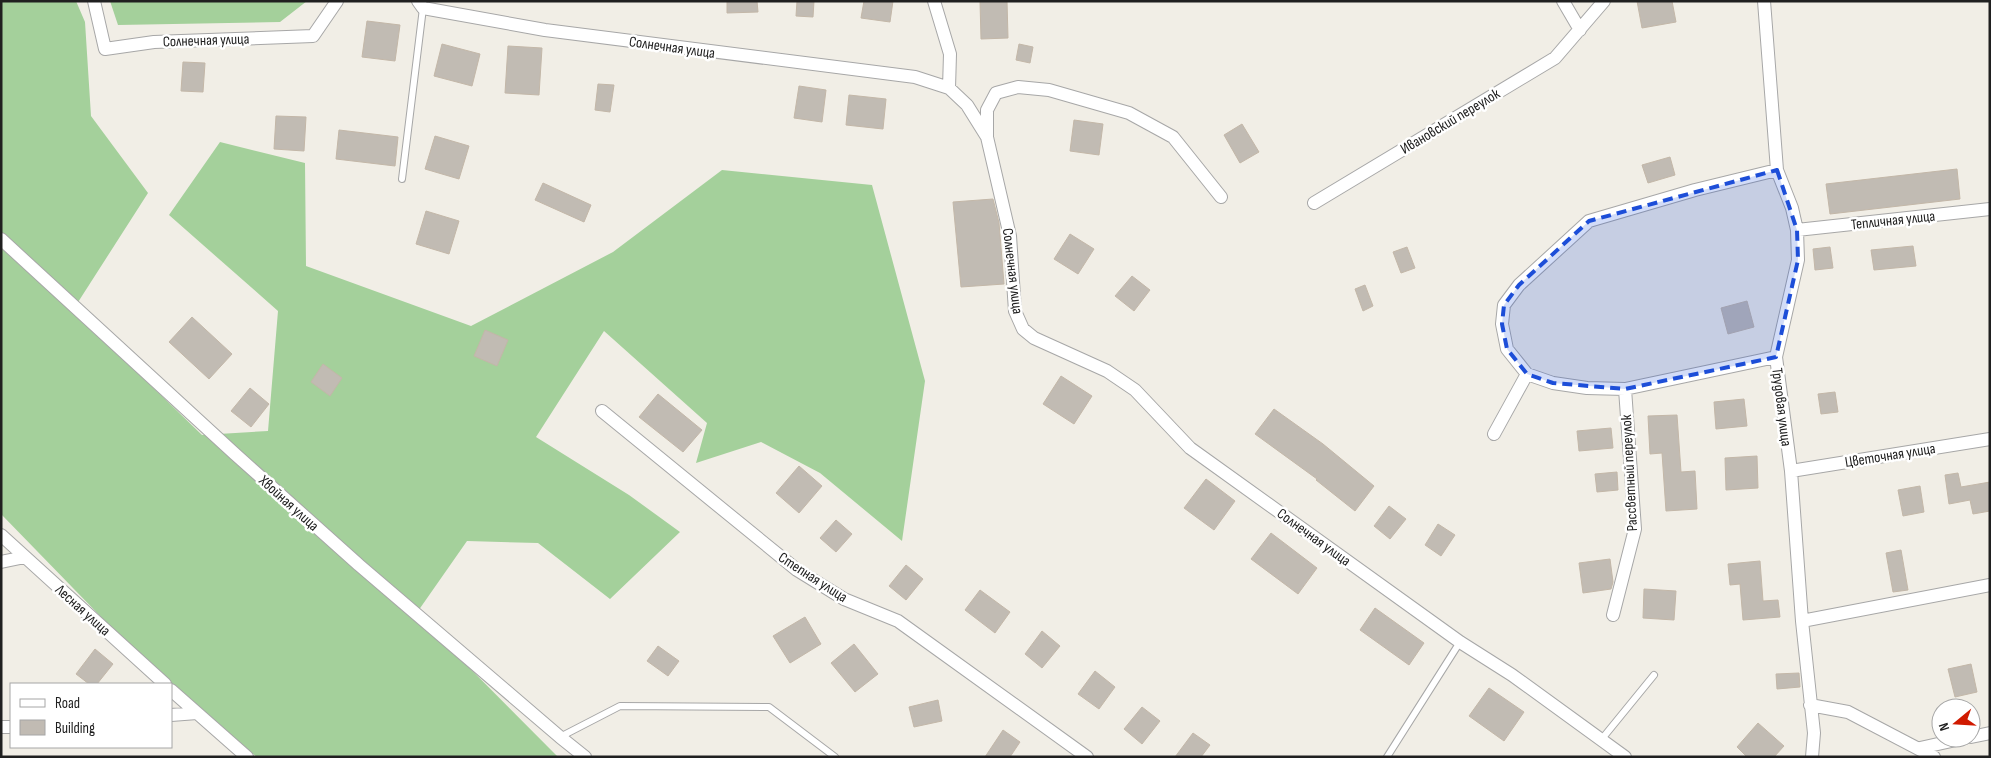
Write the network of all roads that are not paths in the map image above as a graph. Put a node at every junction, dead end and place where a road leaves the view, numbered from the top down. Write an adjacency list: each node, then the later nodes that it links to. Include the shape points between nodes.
1 (94, 1): 2 (street, Солнечная улица, via 105,49 154,42 314,36)
2 (337, 1)
3 (934, 1): 9 (street, via 950,54)
4 (1563, 1): 8 (street)
5 (1604, 1): 8 (street, Ивановский переулок)
6 (1764, 1): 11 (street, Трудовая улица)
7 (420, 4): 9 (street, Солнечная улица, via 545,30 915,77); 12 (lane)
8 (1580, 30): 14 (street, Ивановский переулок, via 1554,58)
9 (949, 88): 10 (street, Солнечная улица, via 967,105)
10 (987, 137): 13 (street, via 987,110 996,93 1018,87 1049,90 1129,113 1173,137); 31 (street, Солнечная улица, via 1010,236 1015,312 1023,329 1034,338 1107,371 1135,390 1190,448)
11 (1777, 170): 16 (street, Трудовая улица); 19 (street, via 1589,221 1520,285 1504,305 1502,324 1507,349)
12 (402, 179)
13 (1221, 197)
14 (1314, 203)
15 (1990, 209): 16 (street, Тепличная улица)
16 (1797, 230): 18 (street, Трудовая улица, via 1798,260)
17 (1, 239): 38 (street, Хвойная улица, via 234,454)
18 (1776, 357): 20 (street); 24 (street, Трудовая улица)
19 (1527, 374): 20 (street, via 1553,383); 22 (street)
20 (1625, 389): 29 (street, Рассветный переулок, via 1636,528)
21 (602, 411): 45 (street, Степная улица, via 797,570 844,599 898,621)
22 (1494, 434)
23 (1990, 439): 24 (street, Цветочная улица)
24 (1791, 472): 30 (street, Трудовая улица)
25 (1, 535): 26 (street, Лесная улица)
26 (25, 557): 27 (street); 33 (street, Лесная улица)
27 (1, 562)
28 (1990, 585): 30 (street)
29 (1613, 615)
30 (1802, 621): 35 (street, Трудовая улица)
31 (1460, 642): 39 (street, Солнечная улица, via 1512,675); 46 (lane)
32 (1654, 675): 39 (lane)
33 (164, 683)
34 (172, 691): 36 (street)
35 (1810, 705): 41 (street, via 1848,712); 48 (street, Трудовая улица, via 1814,734)
36 (197, 713): 37 (street); 42 (street)
37 (172, 715)
38 (560, 737): 43 (street, Хвойная улица); 44 (lane, via 620,706 770,707)
39 (1601, 740): 47 (street, Солнечная улица)
40 (1931, 746): 41 (street)
41 (1920, 748): 49 (street)
42 (247, 757)
43 (585, 757)
44 (835, 757)
45 (1087, 757)
46 (1387, 757)
47 (1624, 757)
48 (1812, 757)
49 (1934, 757)

